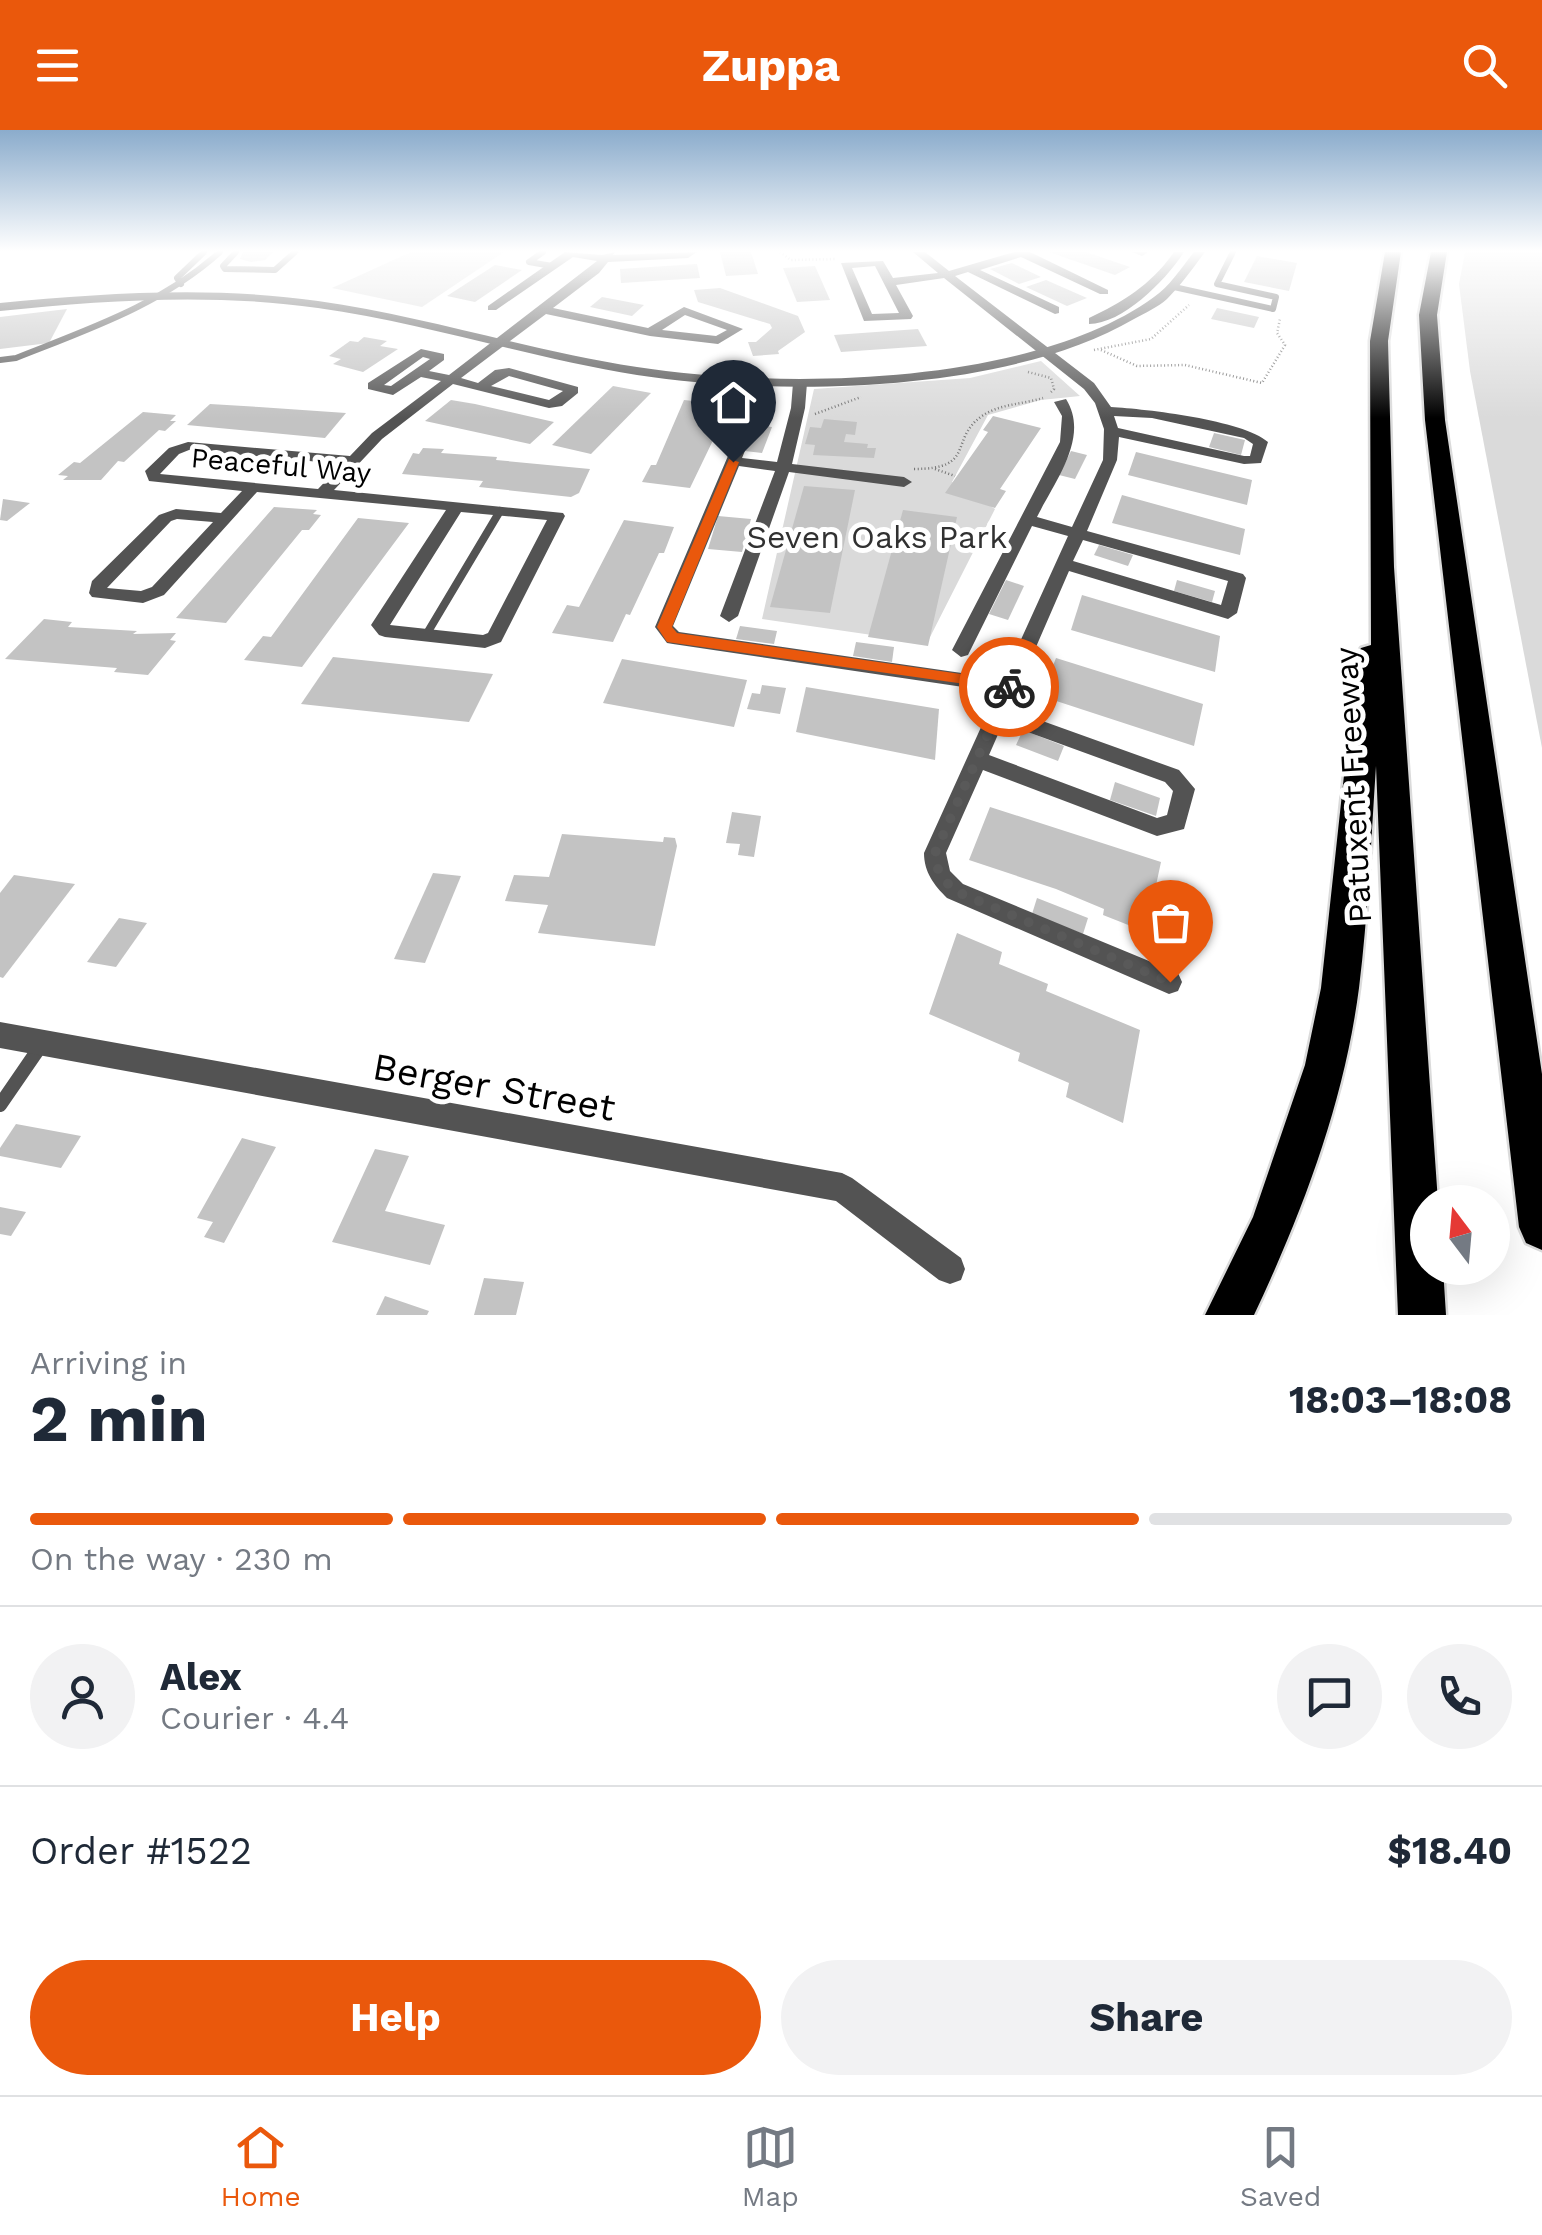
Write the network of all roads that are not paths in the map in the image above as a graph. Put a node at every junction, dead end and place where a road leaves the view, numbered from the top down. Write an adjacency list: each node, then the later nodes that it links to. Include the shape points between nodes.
1 (137, 307): 18 (lane)
2 (334, 307): 16 (street)
3 (377, 307): 16 (street)
4 (547, 307): 13 (street)
5 (863, 307): 6 (street, via 868,318 907,316)
6 (902, 307)
7 (986, 307): 17 (street)
8 (1048, 307): 14 (street)
9 (1120, 307): 17 (street)
10 (1144, 307): 17 (street, via 1122,322)
11 (1382, 307): 38 (highway, Patuxent Freeway)
12 (1429, 307): 49 (highway, via 1435,420)
13 (544, 310): 15 (street); 16 (street)
14 (1054, 310)
15 (650, 332): 15 (street, via 718,340 737,329 684,311)
16 (506, 339): 17 (street, via 768,372 923,364); 20 (street); 21 (street, via 642,372)
17 (1038, 347): 21 (street, via 931,374); 25 (street, via 1089,386)
18 (0, 360)
19 (419, 372): 20 (street)
20 (450, 380): 22 (street); 26 (street)
21 (800, 383): 28 (street)
22 (481, 388): 22 (street, via 549,404 573,390 509,372)
23 (1056, 400): 35 (street, via 1069,416 1067,442)
24 (758, 402): 27 (street)
25 (1110, 422): 25 (street, via 1244,460 1256,460 1262,442 1152,414); 36 (street, via 1110,460)
26 (350, 460): 30 (street, Peaceful Way, via 188,446 152,471 154,478); 31 (street)
27 (733, 462): 28 (street); 42 (street, via 664,627 673,638)
28 (782, 467): 29 (street); 39 (street)
29 (904, 475)
30 (254, 487): 31 (street, Peaceful Way); 34 (street)
31 (322, 494): 32 (street, Peaceful Way)
32 (457, 506): 33 (street, Peaceful Way); 40 (street, via 380,625)
33 (500, 510): 40 (lane); 40 (street, Peaceful Way, via 556,516 496,637 485,642)
34 (225, 518): 34 (street, via 158,591 143,597 98,593 98,585 165,518)
35 (1027, 519): 36 (street); 41 (street)
36 (1078, 533): 37 (street); 37 (street, via 1237,578 1228,613)
37 (1064, 564): 42 (street)
38 (1381, 567): 51 (highway, via 1340,988 1325,1065 1271,1229); 52 (highway, Patuxent Freeway)
39 (729, 616)
40 (426, 636)
41 (961, 650)
42 (1010, 687): 43 (street)
43 (998, 713): 44 (street); 44 (street, via 1172,776 1184,789 1176,822 1157,827)
44 (977, 760): 45 (street, via 935,853 942,878 955,891)
45 (1170, 982)
46 (0, 1035): 47 (street, Berger Street)
47 (42, 1043): 48 (lane); 50 (street, Berger Street, via 842,1188)
48 (0, 1105)
49 (1542, 1227)
50 (950, 1269)
51 (1229, 1315)
52 (1422, 1315)

